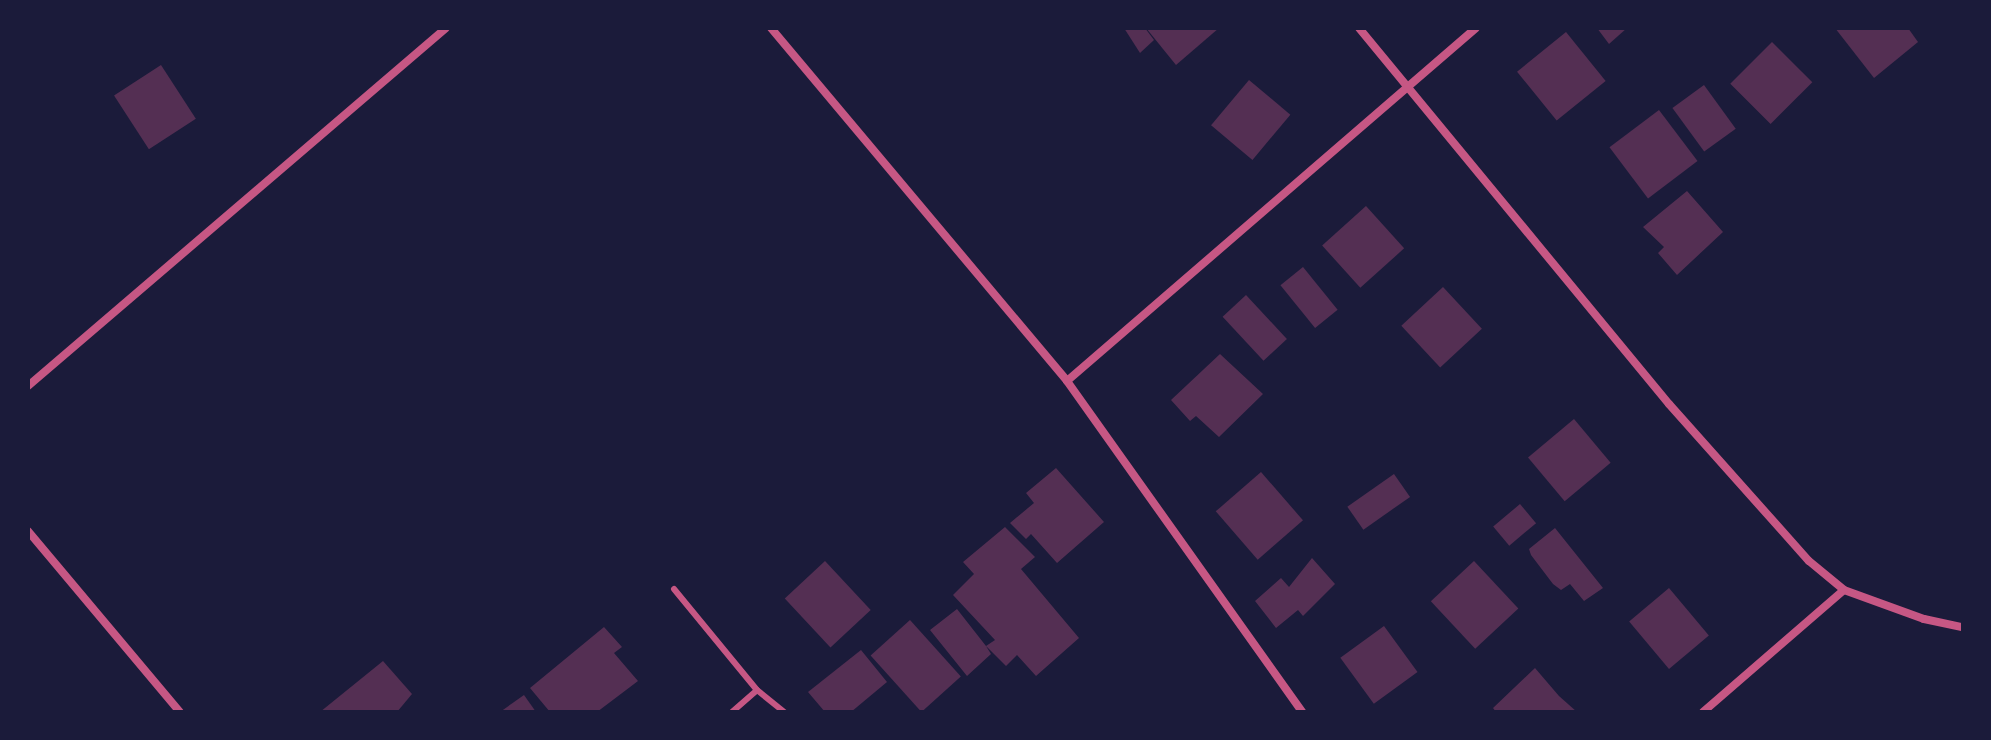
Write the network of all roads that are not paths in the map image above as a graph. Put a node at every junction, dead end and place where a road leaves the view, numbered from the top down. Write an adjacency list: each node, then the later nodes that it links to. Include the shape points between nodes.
1 (446, 28): 7 (street)
2 (771, 28): 6 (street)
3 (1359, 28): 5 (street)
4 (1476, 28): 5 (street)
5 (1407, 84): 6 (street); 10 (street, via 1669,404 1809,561)
6 (1067, 381): 16 (street)
7 (28, 386)
8 (28, 531): 13 (street)
9 (674, 589): 12 (lane)
10 (1844, 590): 11 (street); 17 (street)
11 (1963, 627)
12 (757, 690): 14 (lane); 15 (lane)
13 (180, 712)
14 (732, 712)
15 (784, 712)
16 (1302, 712)
17 (1703, 712)

